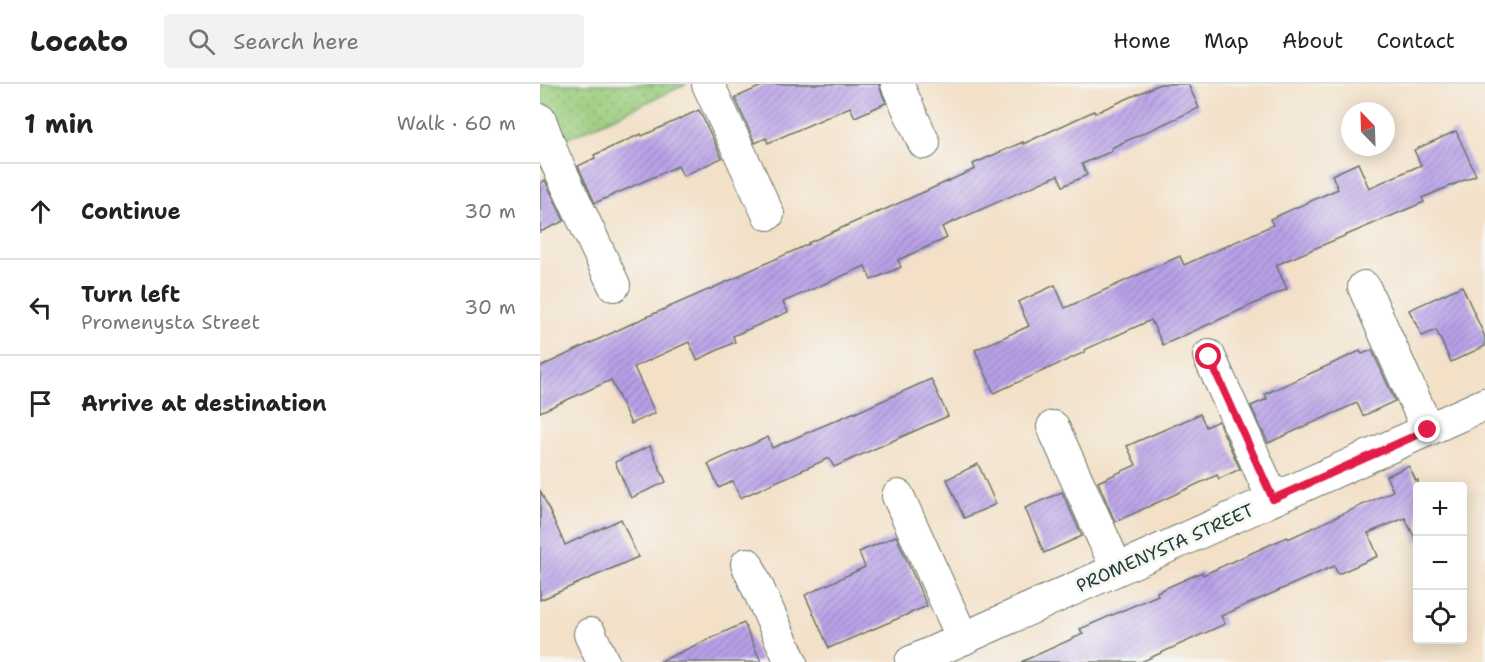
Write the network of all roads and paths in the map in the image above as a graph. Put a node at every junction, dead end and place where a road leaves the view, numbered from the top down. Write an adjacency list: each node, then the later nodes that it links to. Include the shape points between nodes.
1 (708, 84): 5 (street)
2 (897, 84): 4 (street)
3 (540, 120): 6 (street)
4 (924, 143)
5 (768, 214)
6 (614, 285)
7 (1364, 287): 11 (street)
8 (1209, 357): 13 (street)
9 (1485, 404): 11 (street, PROMENYSTA STREET)
10 (1053, 427): 15 (street)
11 (1428, 430): 13 (street, PROMENYSTA STREET)
12 (898, 496): 17 (street)
13 (1273, 499): 15 (street, PROMENYSTA STREET)
14 (747, 564): 19 (street)
15 (1117, 569): 17 (street, PROMENYSTA STREET)
16 (590, 634): 18 (street)
17 (963, 639): 20 (street, PROMENYSTA STREET)
18 (603, 662)
19 (791, 662)
20 (911, 662)

